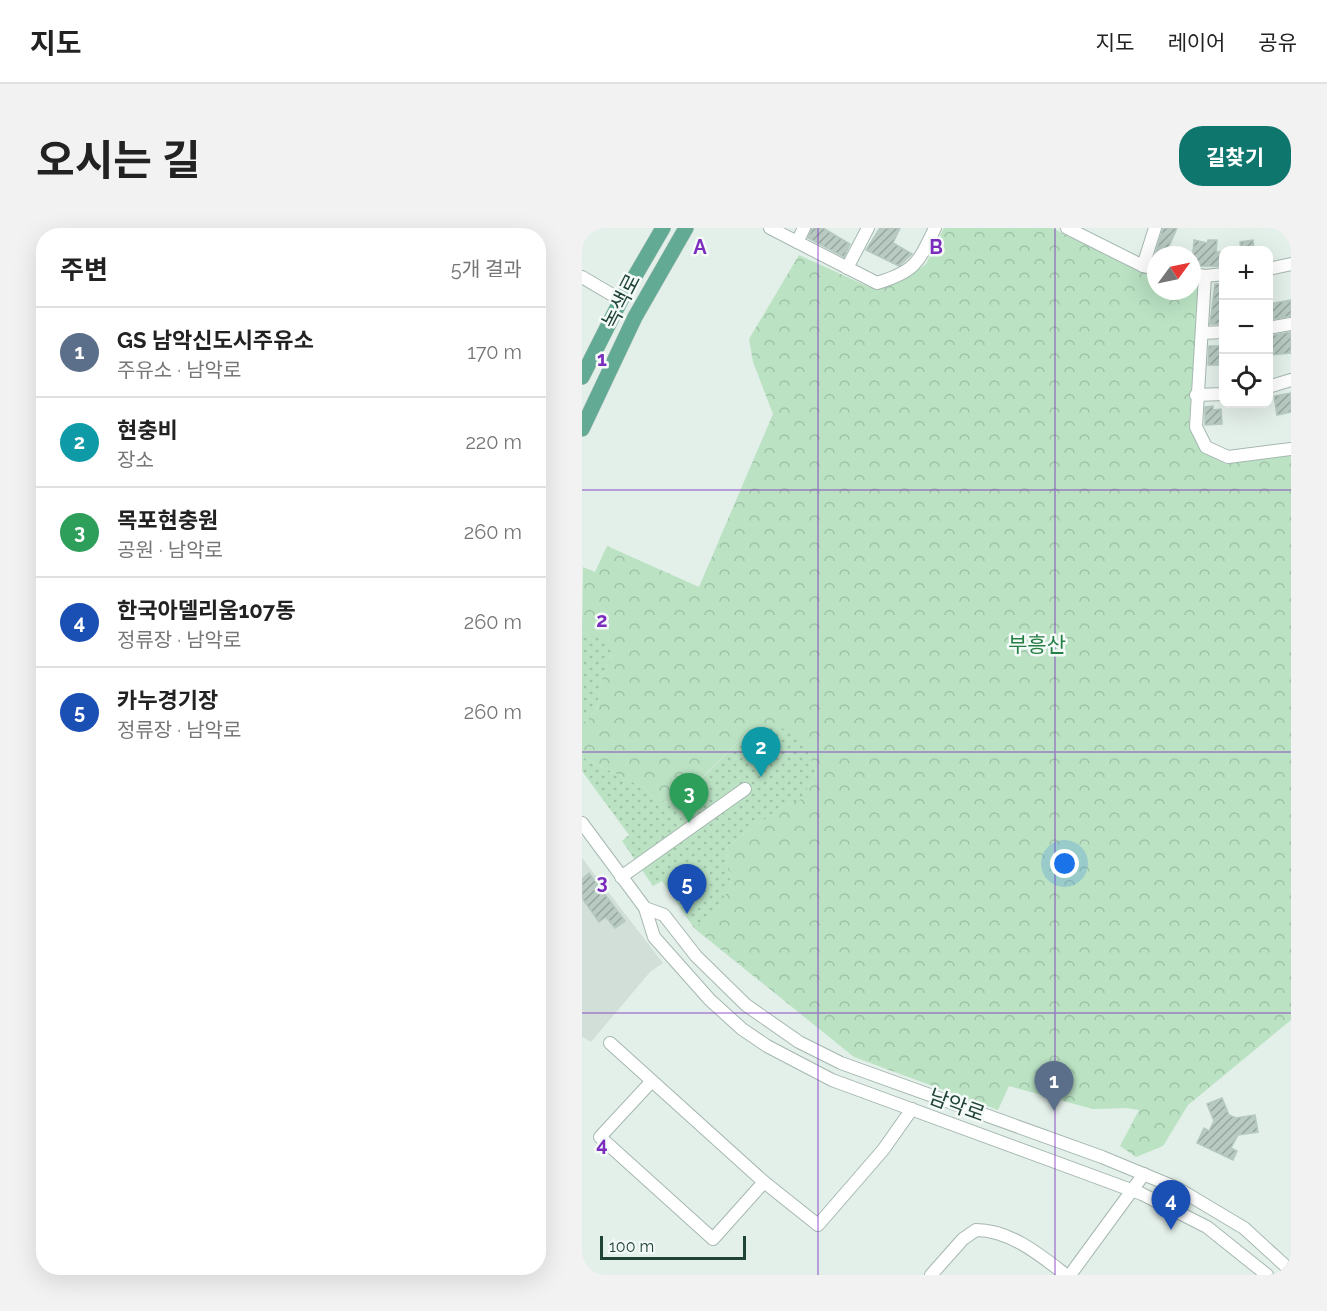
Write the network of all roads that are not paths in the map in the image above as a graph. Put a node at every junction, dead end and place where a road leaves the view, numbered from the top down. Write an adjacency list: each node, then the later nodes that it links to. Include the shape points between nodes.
1 (663, 228): 18 (main road, 녹색로)
2 (686, 228): 29 (main road, 녹색로, via 635,317)
3 (770, 228): 9 (street)
4 (804, 228): 9 (street)
5 (868, 228): 13 (street)
6 (935, 228): 13 (street, via 918,262 902,275 877,283)
7 (1067, 228): 11 (street)
8 (1155, 228): 11 (street)
9 (797, 242): 13 (street)
10 (1291, 264): 14 (street)
11 (1143, 266): 12 (street)
12 (1147, 267)
13 (847, 268)
14 (1273, 268)
15 (1219, 274): 16 (street)
16 (1201, 275)
17 (582, 278): 18 (street)
18 (621, 300): 24 (main road, 녹색로)
19 (1200, 300): 23 (street)
20 (1291, 324): 21 (street)
21 (1273, 327)
22 (1219, 332): 23 (street)
23 (1202, 333): 28 (street)
24 (582, 377)
25 (1291, 380): 26 (street)
26 (1273, 386)
27 (1219, 394): 28 (street)
28 (1196, 395): 30 (street, via 1196,427 1206,447 1228,457)
29 (582, 429)
30 (1291, 448)
31 (745, 789): 33 (street)
32 (582, 823): 33 (street, 남악로)
33 (621, 877): 34 (street, 남악로)
34 (645, 908): 37 (street, 남악로, via 654,937 701,992 742,1029 812,1071); 38 (street, 남악로, via 664,915 696,956 746,1005 799,1042 862,1071)
35 (610, 1043): 36 (street)
36 (651, 1082): 39 (street); 39 (street, via 600,1137 713,1239)
37 (912, 1110): 39 (street, via 818,1225); 40 (street, 남악로)
38 (1144, 1174): 40 (street); 41 (street, 남악로, via 1227,1217)
39 (764, 1182)
40 (1132, 1189): 43 (street); 44 (street, 남악로, via 1207,1227)
41 (1291, 1270)
42 (931, 1275): 43 (street, via 976,1230 1001,1235 1027,1247)
43 (1068, 1275)
44 (1267, 1275)

